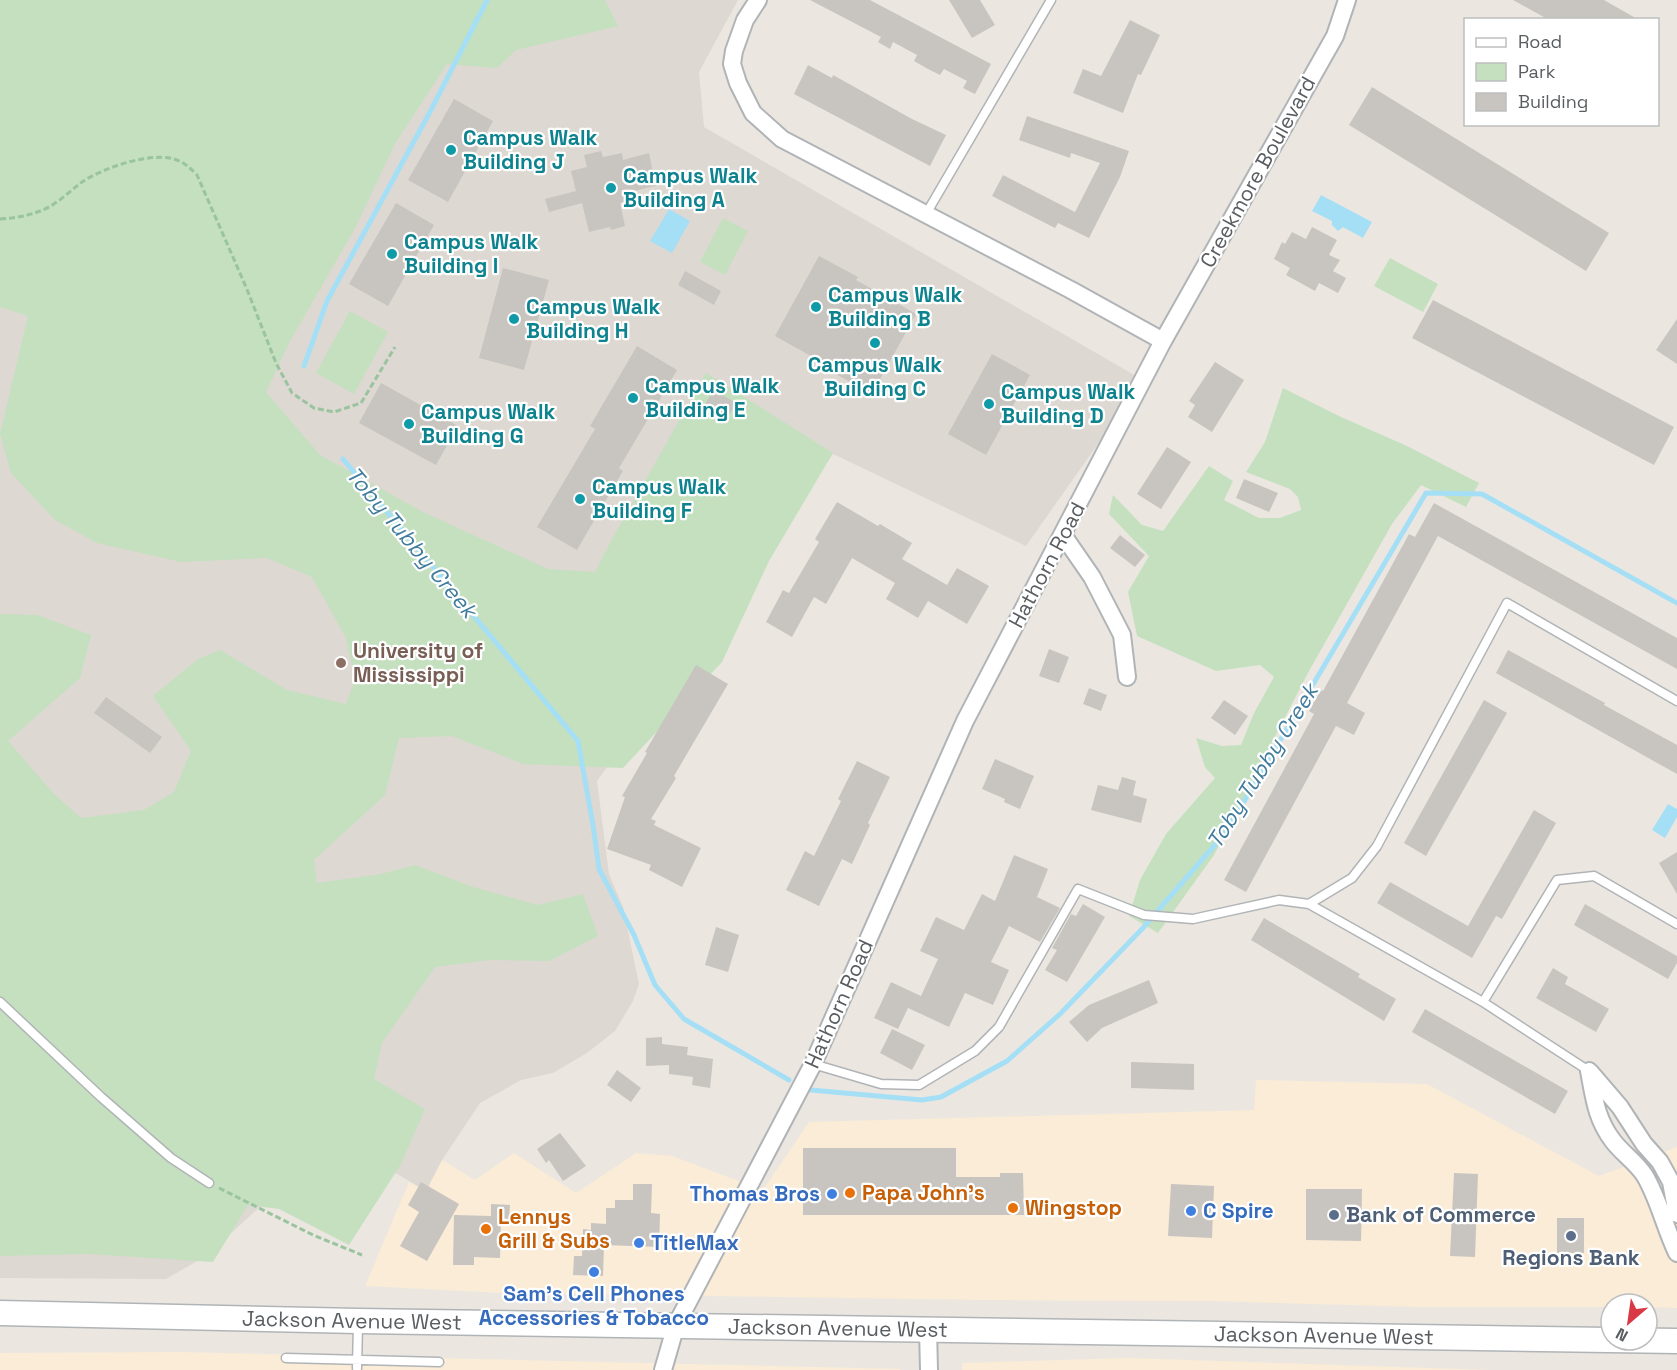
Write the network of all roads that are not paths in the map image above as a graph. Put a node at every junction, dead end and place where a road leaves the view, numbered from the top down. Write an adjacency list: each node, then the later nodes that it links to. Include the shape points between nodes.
1 (758, 0): 4 (street, via 745,20 732,64 753,113 782,139)
2 (1051, 0): 4 (lane)
3 (1347, 0): 5 (street, Creekmore Boulevard, via 1335,36)
4 (926, 214): 5 (street)
5 (1163, 341): 6 (street, Hathorn Road)
6 (1063, 535): 7 (street, via 1092,577 1122,635); 13 (street, Hathorn Road, via 964,721)
7 (1127, 676)
8 (1677, 701): 9 (lane, via 1507,603 1377,846 1352,878)
9 (1309, 904): 12 (lane); 13 (lane, via 1279,900 1193,919 1144,915 1078,889 999,1027 975,1052 919,1085 881,1084)
10 (1677, 924): 12 (lane, via 1594,876 1557,880)
11 (0, 1002): 15 (lane, via 171,1158)
12 (1483, 1002): 14 (lane)
13 (813, 1064): 20 (street, Hathorn Road)
14 (1589, 1071): 16 (street, via 1660,1162 1671,1182); 17 (street, via 1597,1113 1613,1141 1643,1173)
15 (209, 1183)
16 (1677, 1214)
17 (1677, 1253)
18 (0, 1313): 19 (main road, Jackson Avenue West)
19 (358, 1321): 20 (main road, Jackson Avenue West); 25 (lane)
20 (676, 1325): 21 (main road, Jackson Avenue West); 26 (street, Hathorn Road)
21 (928, 1329): 22 (main road, Jackson Avenue West); 27 (street)
22 (1677, 1341)
23 (286, 1358): 25 (lane)
24 (439, 1362): 25 (lane)
25 (357, 1364)
26 (663, 1370)
27 (929, 1370)

